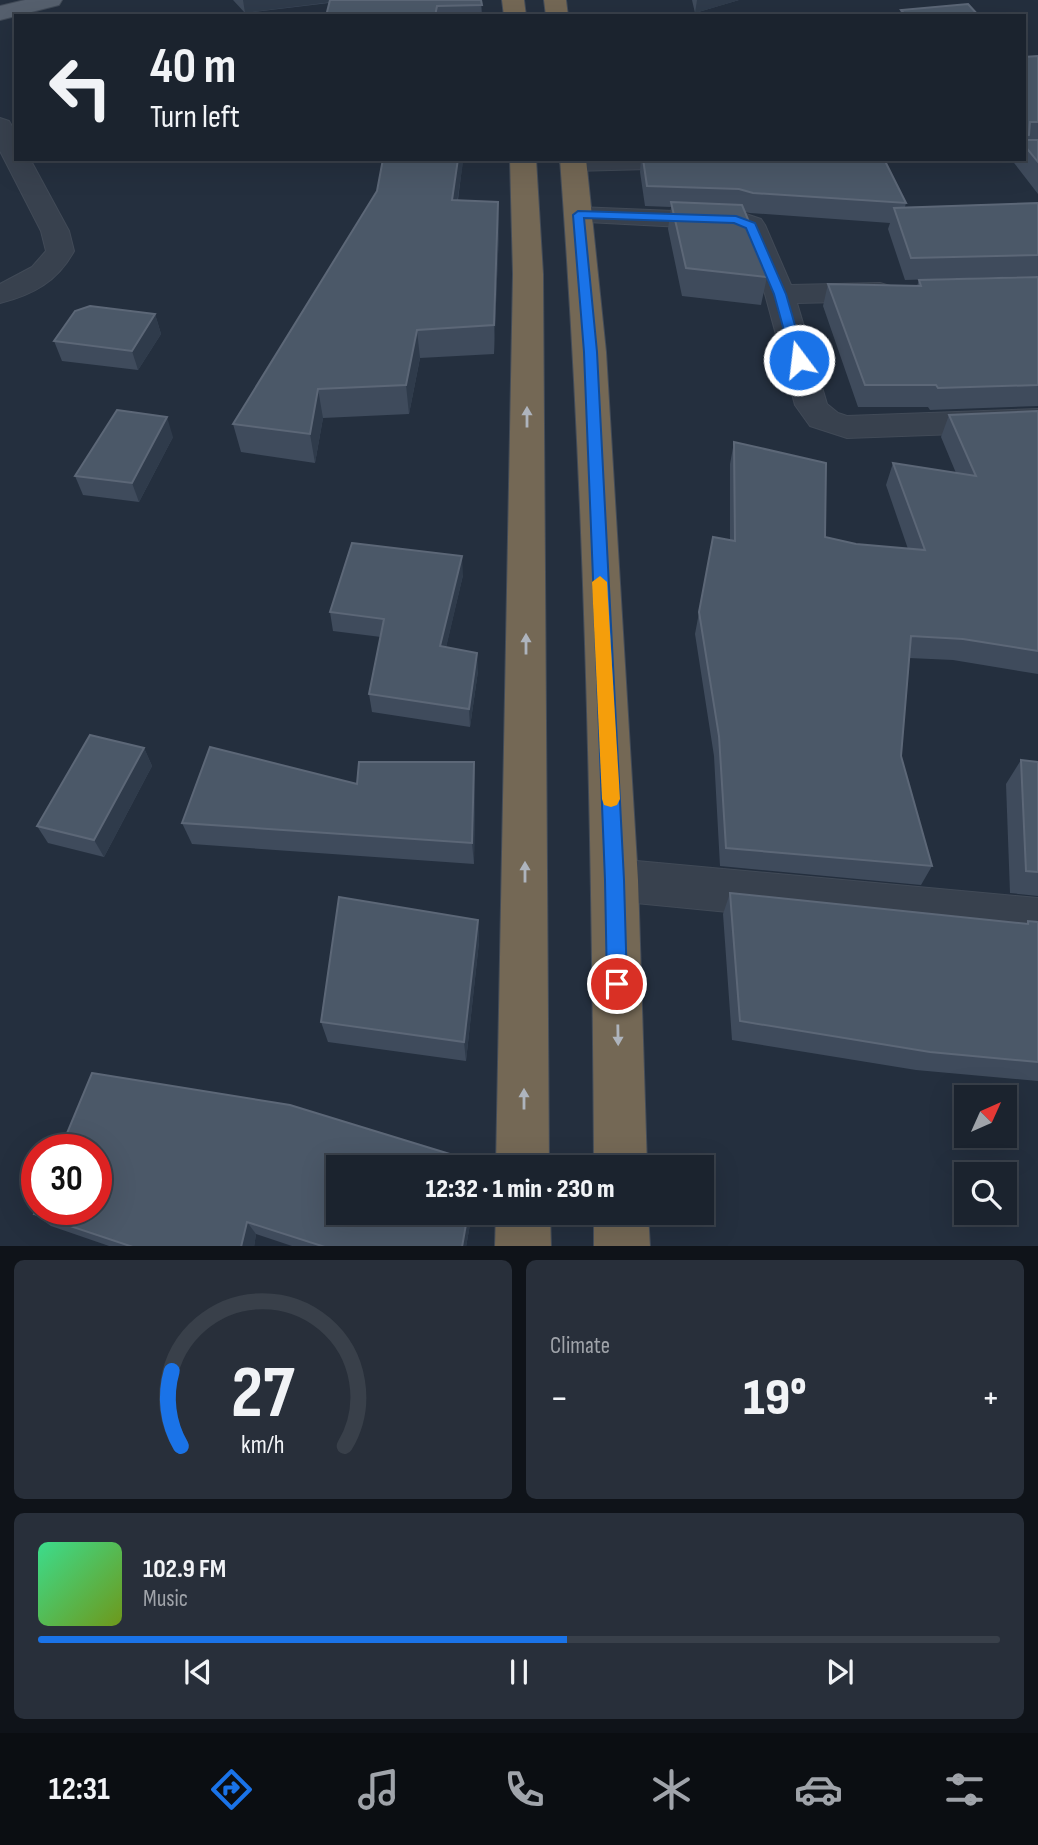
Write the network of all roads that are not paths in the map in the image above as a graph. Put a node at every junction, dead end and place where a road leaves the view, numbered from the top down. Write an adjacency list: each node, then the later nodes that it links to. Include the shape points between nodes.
1 (51, 0): 2 (main road)
2 (0, 13)
3 (0, 127): 4 (street)
4 (14, 154)
5 (18, 161): 10 (street, via 60,251 37,279)
6 (523, 161): 15 (highway, one-way to 6, via 528,274)
7 (573, 161): 8 (highway)
8 (578, 215): 11 (street, via 741,220 753,227); 13 (highway, via 590,352)
9 (902, 291): 11 (street)
10 (0, 294)
11 (780, 294): 12 (street, via 811,405 829,423 847,427)
12 (1038, 420)
13 (615, 880): 14 (street); 16 (highway, one-way to 16)
14 (1038, 920)
15 (523, 1155)
16 (621, 1155)
17 (523, 1225): 19 (highway)
18 (621, 1225): 20 (highway)
19 (523, 1246)
20 (622, 1246)

